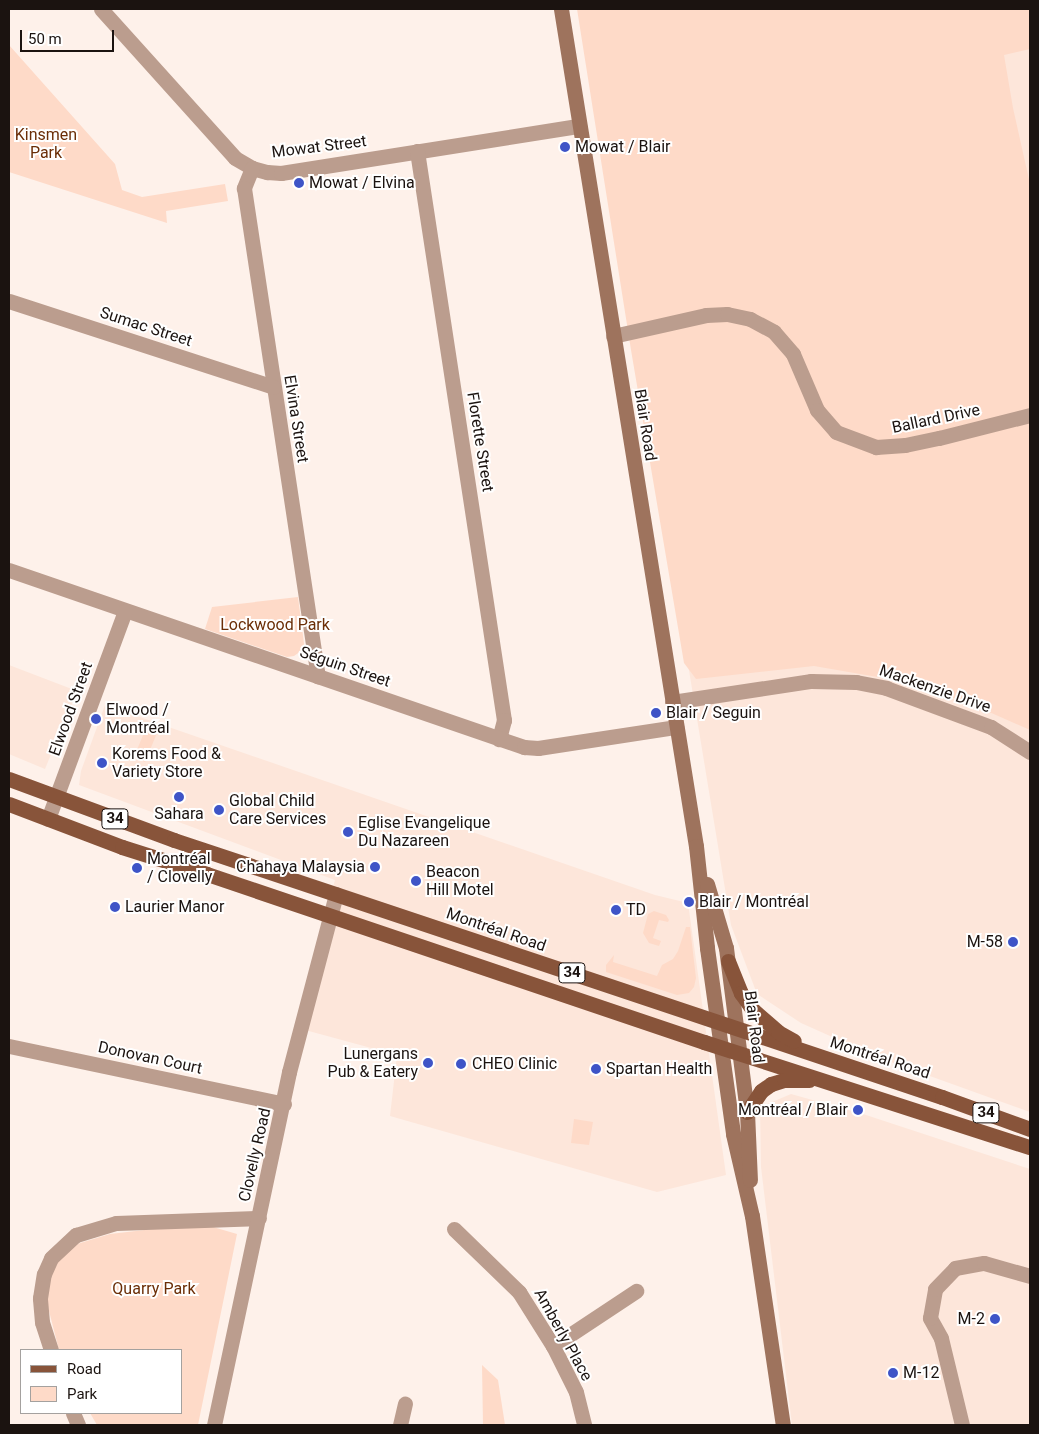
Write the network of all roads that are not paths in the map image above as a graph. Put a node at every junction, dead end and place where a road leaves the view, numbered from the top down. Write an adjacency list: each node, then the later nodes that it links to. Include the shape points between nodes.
1 (101, 9): 5 (street, Mowat Street, via 235,158)
2 (561, 9): 3 (main road, Blair Road)
3 (579, 126): 4 (street, Mowat Street); 7 (main road, Blair Road)
4 (417, 151): 5 (street, Mowat Street, via 281,173); 15 (street, Florette Street, via 504,720)
5 (252, 168): 8 (street, Elvina Street, via 244,188)
6 (9, 301): 8 (street, Sumac Street)
7 (613, 336): 9 (street, Ballard Drive, via 706,315 727,314 750,319 774,332 793,354 817,410 836,432 876,447 931,440); 13 (main road, Blair Road)
8 (273, 387): 12 (street, Elvina Street)
9 (1030, 415)
10 (9, 570): 11 (street, Séguin Street)
11 (125, 610): 12 (street, Séguin Street); 18 (street, Elwood Street)
12 (318, 676): 15 (street, Séguin Street)
13 (672, 702): 14 (main road, Blair Road); 16 (street, Mackenzie Drive, via 811,681 856,682 886,688 992,727)
14 (676, 727): 15 (street, Séguin Street, via 538,748); 21 (main road, Blair Road)
15 (499, 739)
16 (1030, 752)
17 (9, 779): 18 (main road, Montréal Road / 34)
18 (57, 797): 20 (street, Elwood Street); 22 (main road, Montréal Road / 34)
19 (9, 804): 20 (main road, 34)
20 (48, 819): 23 (main road, 34, via 122,848)
21 (696, 846): 26 (main road, Blair Road); 27 (main road, Blair Road)
22 (214, 853): 23 (main road); 24 (main road, Montréal Road / 34)
23 (206, 874): 25 (main road, 34)
24 (336, 894): 25 (street, Clovelly Road); 27 (main road, Montréal Road / 34)
25 (330, 916): 30 (main road, 34); 34 (street, Clovelly Road)
26 (728, 961): 28 (main road, Blair Road); 32 (main road, via 741,993 758,1016 778,1032)
27 (718, 1023): 28 (main road, Montréal Road / 34); 30 (main road, Blair Road)
28 (737, 1029): 31 (main road, Blair Road); 32 (main road, Montréal Road / 34)
29 (9, 1046): 34 (street, Donovan Court)
30 (720, 1046): 31 (main road, 34); 40 (main road, Blair Road, via 732,1134)
31 (740, 1053): 33 (main road, 34); 35 (main road, Blair Road)
32 (838, 1063): 36 (main road, Montréal Road / 34)
33 (821, 1079): 35 (main road, via 784,1080 771,1084 761,1091); 37 (main road, 34)
34 (284, 1104): 41 (street, Clovelly Road)
35 (746, 1112): 40 (main road, Blair Road)
36 (1030, 1129)
37 (1004, 1138): 38 (main road, 34); 39 (main road)
38 (1030, 1147)
39 (1030, 1154)
40 (752, 1216): 51 (main road, Blair Road)
41 (259, 1218): 46 (street, via 116,1223 76,1235 51,1258 44,1274 40,1298 42,1322); 48 (street, Clovelly Road)
42 (454, 1229): 45 (street, Amberly Place, via 519,1292)
43 (1030, 1276): 52 (street, via 984,1263 955,1268 935,1289 930,1318 942,1338)
44 (636, 1291): 45 (street)
45 (553, 1346): 50 (street, Amberly Place, via 576,1392)
46 (51, 1349)
47 (405, 1404): 49 (street)
48 (214, 1425)
49 (400, 1425)
50 (584, 1425)
51 (783, 1425)
52 (962, 1425)

